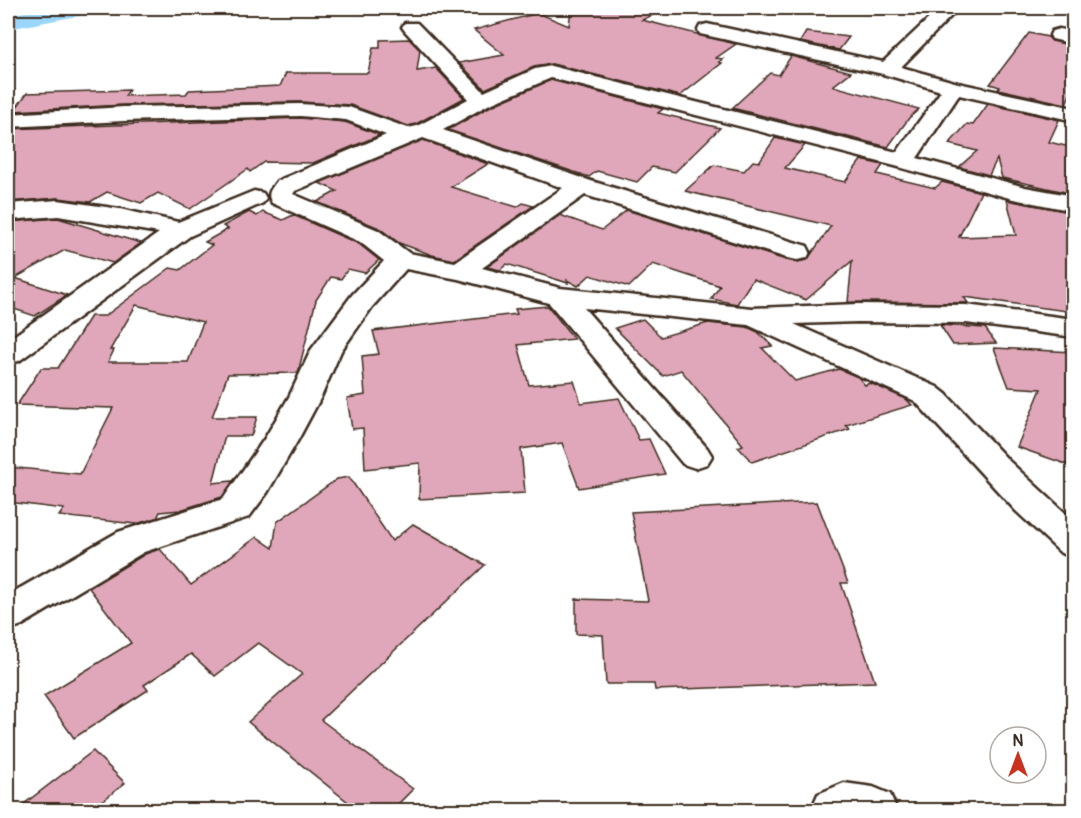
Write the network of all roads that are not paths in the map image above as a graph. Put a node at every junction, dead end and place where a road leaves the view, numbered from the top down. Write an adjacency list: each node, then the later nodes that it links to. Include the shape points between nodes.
1 (948, 10): 4 (street)
2 (411, 27): 6 (street)
3 (708, 30): 4 (street)
4 (887, 69): 5 (street)
5 (954, 88): 7 (street); 10 (street)
6 (481, 101): 9 (street); 10 (street, via 552,72)
7 (1074, 115)
8 (8, 120): 9 (street, via 300,110 349,114)
9 (415, 133): 11 (street); 17 (street, via 286,186 281,192 281,198 369,236)
10 (903, 160): 13 (street, via 1022,194)
11 (582, 186): 16 (street); 18 (street)
12 (254, 198): 15 (street)
13 (1074, 204)
14 (8, 212): 15 (street, via 58,208)
15 (181, 230): 22 (street)
16 (797, 252)
17 (400, 260): 18 (street); 25 (street, via 362,301 326,350 281,440 236,508 131,542)
18 (460, 271): 19 (street)
19 (559, 297): 20 (street); 23 (street)
20 (752, 317): 21 (street, via 966,314); 24 (street, via 926,394 1032,506)
21 (1074, 328)
22 (8, 354)
23 (695, 456)
24 (1074, 543)
25 (8, 614)
26 (835, 810): 27 (street, via 844,806)
27 (873, 810)

